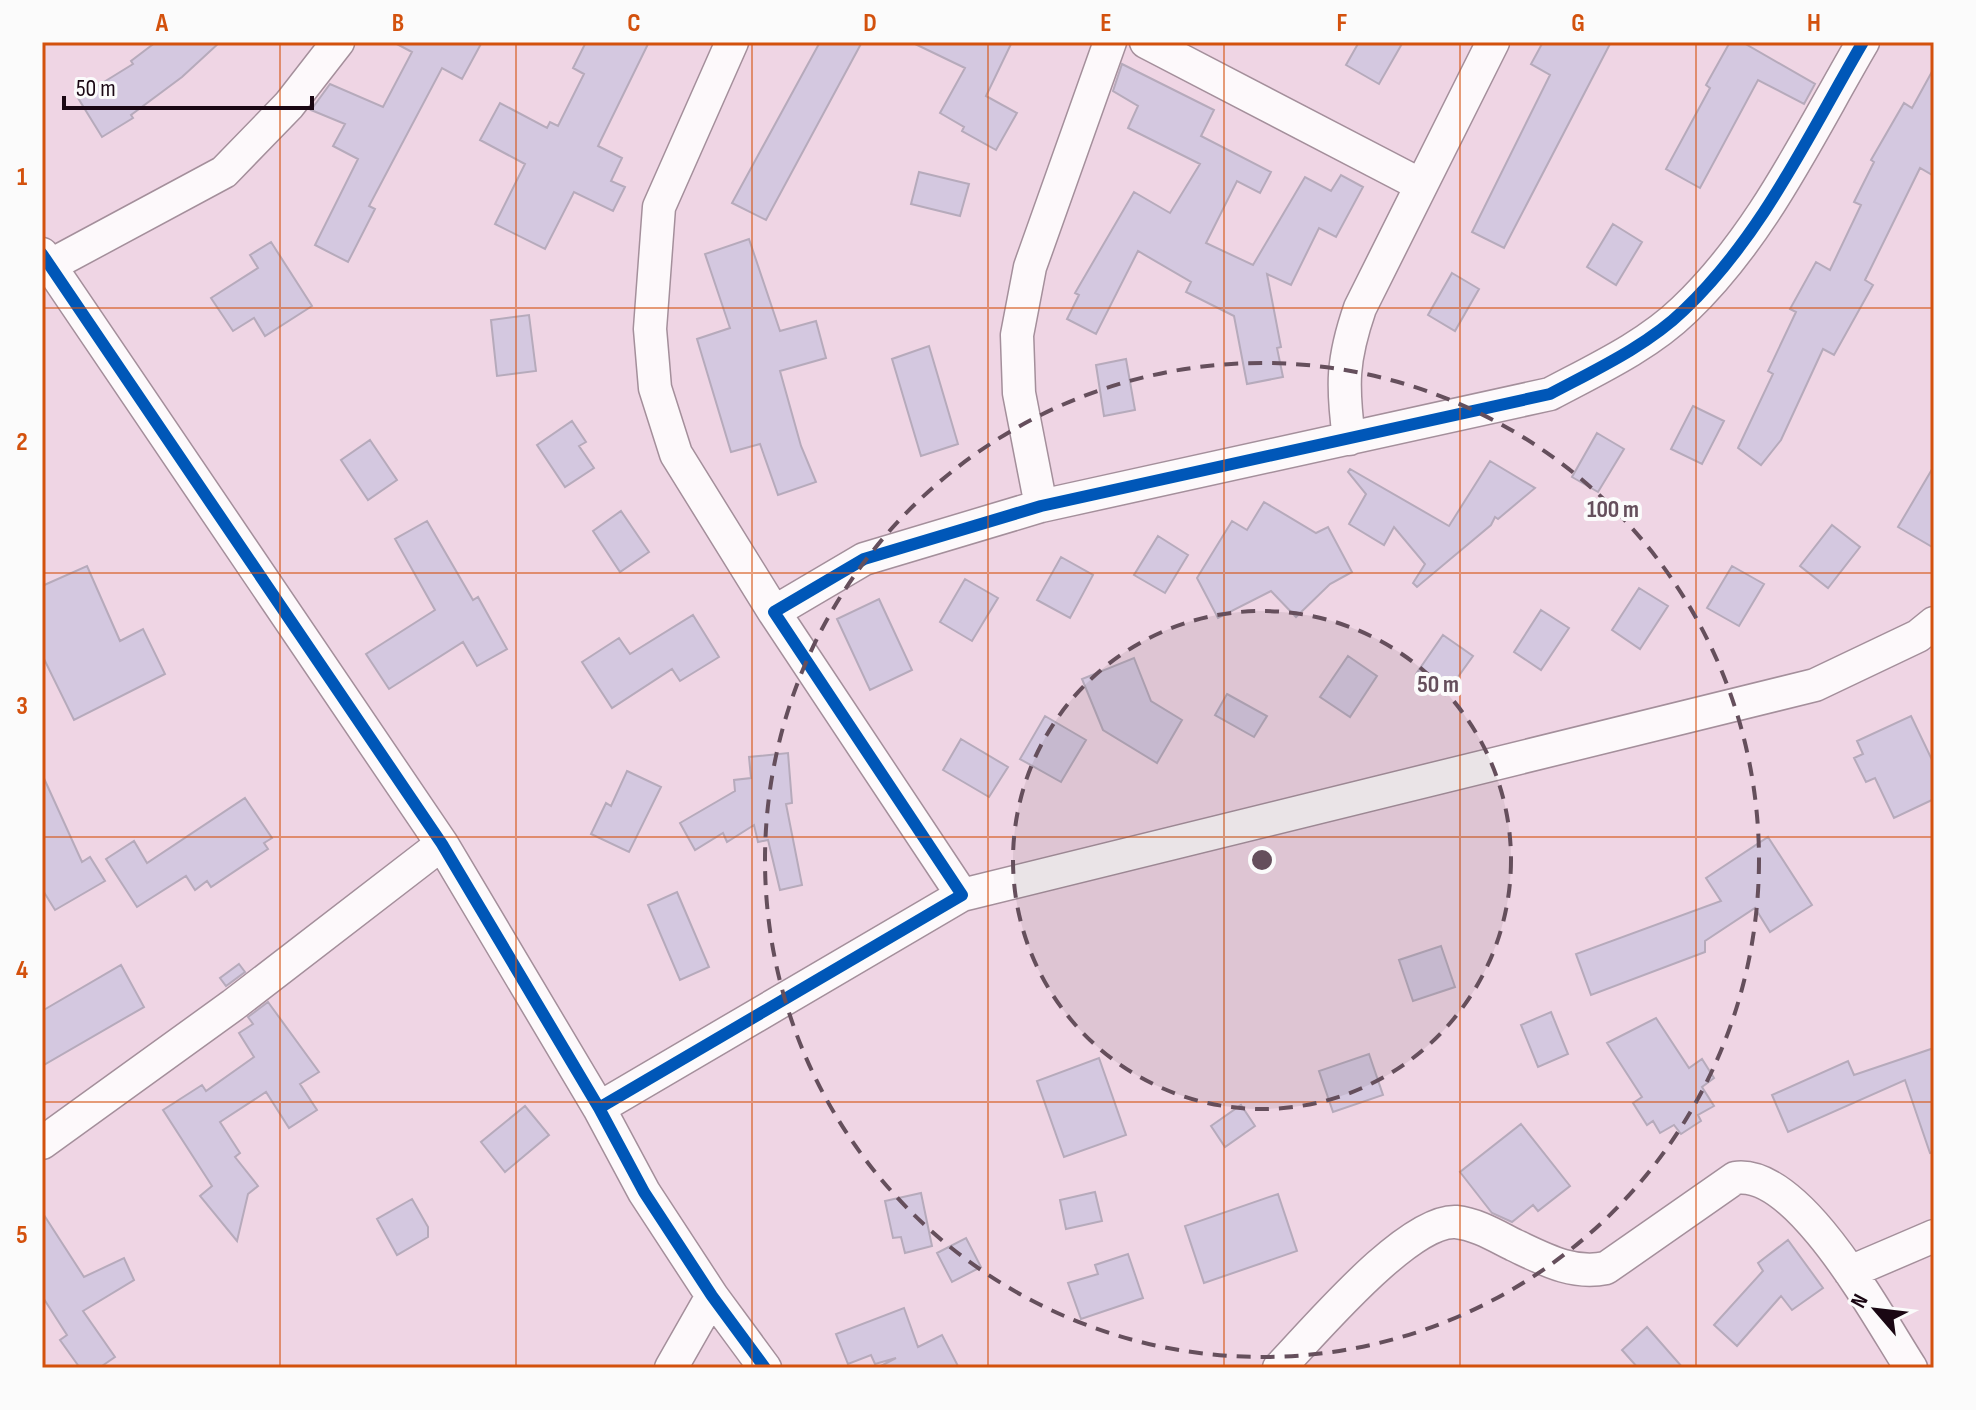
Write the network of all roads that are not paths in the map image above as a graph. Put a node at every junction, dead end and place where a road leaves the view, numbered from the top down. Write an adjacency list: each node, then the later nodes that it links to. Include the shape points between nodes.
1 (338, 42): 8 (street, via 289,105 224,172)
2 (732, 42): 11 (street, via 659,207 650,329 655,388 676,454)
3 (1110, 42): 10 (street, via 1030,267 1017,335 1019,393)
4 (1146, 42): 7 (street)
5 (1493, 42): 7 (street)
6 (1863, 42): 9 (street, via 1744,245 1683,312 1617,358 1550,394)
7 (1419, 184): 9 (street, via 1348,343 1342,384)
8 (46, 259): 13 (street)
9 (1349, 439): 10 (street)
10 (1041, 506): 11 (street, via 864,559)
11 (774, 612): 14 (street)
12 (1934, 623): 14 (street, via 1918,636 1815,685)
13 (442, 844): 15 (street); 16 (street)
14 (962, 895): 15 (street)
15 (599, 1108): 19 (street, via 644,1192)
16 (42, 1143)
17 (1934, 1236): 18 (street)
18 (1850, 1272): 22 (street, via 1792,1199 1750,1176 1735,1178 1606,1268 1584,1273 1454,1222 1428,1229 1367,1274); 23 (street)
19 (712, 1296): 20 (street); 21 (street)
20 (671, 1368)
21 (765, 1368)
22 (1279, 1368)
23 (1911, 1368)

